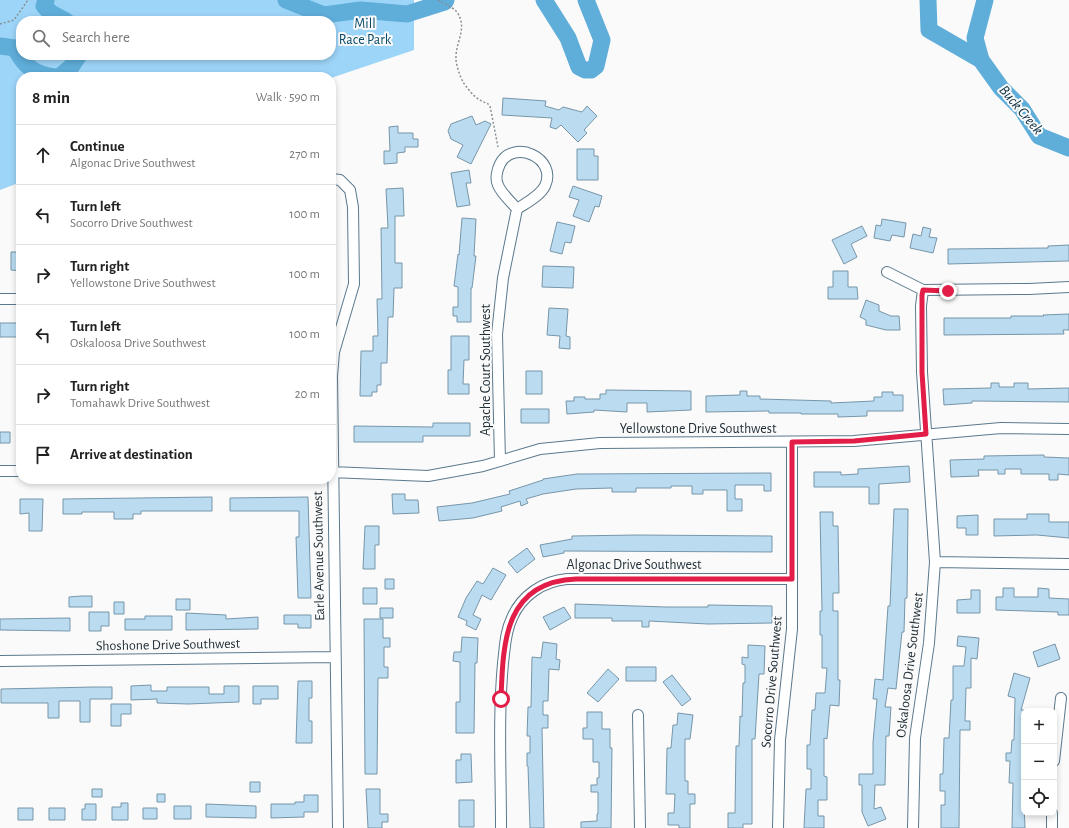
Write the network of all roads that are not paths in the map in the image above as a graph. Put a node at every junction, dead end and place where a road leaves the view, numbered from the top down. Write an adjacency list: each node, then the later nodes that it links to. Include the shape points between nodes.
1 (336, 180): 8 (street, Earle Avenue Southwest, via 340,180 350,190 354,207 354,284)
2 (517, 209): 2 (street, via 537,196 545,186 547,173 541,159 530,153 514,152 503,159 497,171 498,185); 12 (street, Apache Court Southwest, via 502,278 497,334)
3 (887, 272): 5 (street)
4 (1069, 287): 5 (street)
5 (923, 290): 10 (street, Oskaloosa Drive Southwest, via 922,364)
6 (0, 299): 7 (street)
7 (16, 299)
8 (336, 345)
9 (1069, 428): 10 (street, Yellowstone Drive Southwest, via 1008,428)
10 (926, 434): 11 (street, Yellowstone Drive Southwest, via 854,441); 17 (street, Oskaloosa Drive Southwest)
11 (792, 442): 12 (street, Yellowstone Drive Southwest, via 600,443 540,449); 19 (street, Socorro Drive Southwest)
12 (500, 461): 15 (street, Yellowstone Drive Southwest, via 428,476)
13 (0, 471): 14 (street)
14 (16, 471)
15 (336, 472)
16 (331, 484): 20 (street, Earle Avenue Southwest)
17 (935, 562): 18 (street); 30 (street, Oskaloosa Drive Southwest, via 931,630 915,738)
18 (1069, 564)
19 (792, 579): 27 (street, Algonac Drive Southwest, via 567,579 546,584 526,597 511,618 505,649 501,699); 29 (street, Socorro Drive Southwest, via 792,644 780,747)
20 (335, 657): 21 (street, Shoshone Drive Southwest); 26 (street, Earle Avenue Southwest)
21 (0, 661)
22 (1061, 698): 24 (street)
23 (638, 715): 28 (street)
24 (1056, 744)
25 (1052, 816): 31 (street)
26 (338, 828)
27 (501, 828)
28 (640, 828)
29 (778, 828)
30 (913, 828)
31 (1052, 828)

